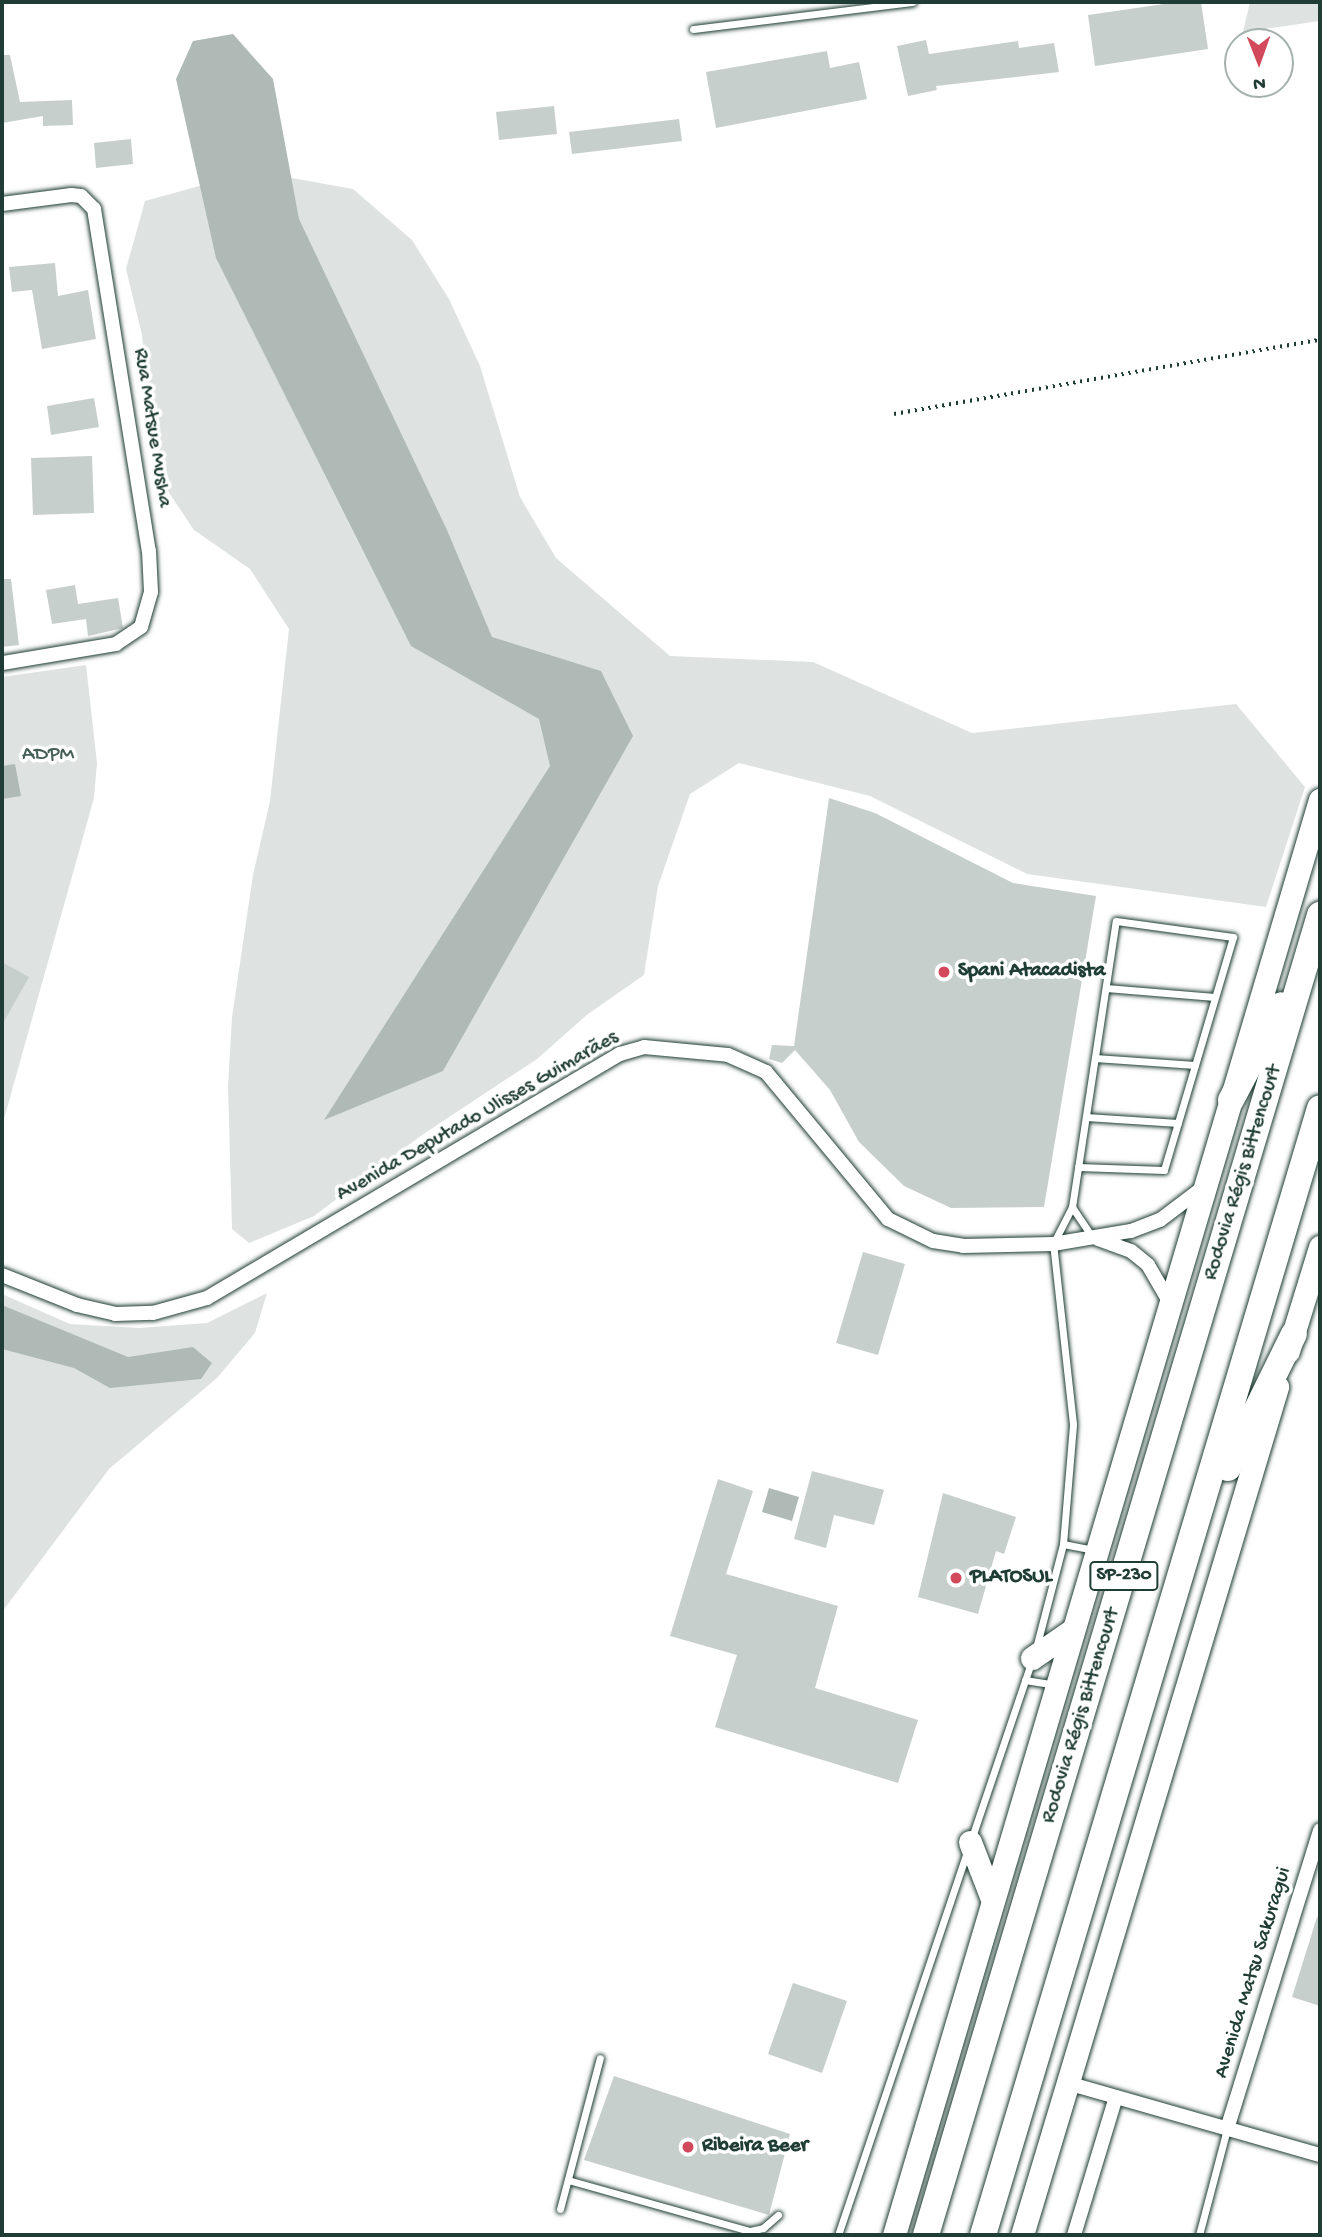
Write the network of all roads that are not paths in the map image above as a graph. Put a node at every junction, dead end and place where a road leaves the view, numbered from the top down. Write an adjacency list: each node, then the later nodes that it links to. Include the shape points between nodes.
1 (912, 2): 2 (lane)
2 (693, 29)
3 (2, 204): 4 (street, Rua Matsue Musha, via 71,195 88,200 97,221 150,566 147,617 141,627 116,644)
4 (2, 663)
5 (1320, 800): 11 (main road)
6 (1320, 914): 11 (highway, via 1272,1023); 43 (highway, Rodovia Régis Bittencourt / SP-230)
7 (1106, 988): 8 (lane); 8 (lane, via 1116,921 1233,937); 9 (lane)
8 (1215, 997): 10 (lane)
9 (1095, 1058): 10 (lane); 13 (lane)
10 (1195, 1065): 14 (lane)
11 (1231, 1100): 16 (main road)
12 (1320, 1108): 26 (highway, SP-230)
13 (1086, 1117): 14 (lane); 15 (lane)
14 (1178, 1123): 15 (lane, via 1164,1170)
15 (1078, 1167): 17 (lane)
16 (1205, 1186): 18 (street, Avenida Deputado Ulisses Guimarães, via 1160,1220); 22 (main road)
17 (1072, 1207): 18 (lane); 19 (lane)
18 (1093, 1238): 19 (street, Avenida Deputado Ulisses Guimarães); 22 (street, Avenida Deputado Ulisses Guimarães, via 1131,1251 1160,1281)
19 (1053, 1244): 21 (street, Avenida Deputado Ulisses Guimarães, via 963,1246 909,1232 888,1219 766,1072 728,1055 644,1047 620,1054 207,1298 153,1313 114,1314 77,1305); 24 (lane, via 1073,1424)
20 (1320, 1247): 23 (main road)
21 (2, 1275)
22 (1170, 1303): 25 (main road)
23 (1294, 1334): 26 (highway, via 1251,1417); 34 (main road)
24 (1063, 1544): 25 (lane); 28 (lane)
25 (1094, 1550): 27 (main road)
26 (1173, 1603): 44 (highway, SP-230)
27 (1071, 1631): 28 (main road); 29 (main road)
28 (1029, 1669): 29 (lane); 31 (lane)
29 (1055, 1685): 32 (main road)
30 (1320, 1830): 36 (street, Avenida Matsu Sakuragui)
31 (970, 1842): 32 (main road); 41 (lane)
32 (992, 1899): 42 (main road)
33 (600, 2058): 38 (lane)
34 (1067, 2083): 35 (street); 45 (main road)
35 (1116, 2097): 36 (street); 46 (street)
36 (1227, 2129): 37 (street); 47 (lane)
37 (1320, 2155)
38 (568, 2180): 39 (lane); 40 (lane, via 750,2231 763,2228)
39 (560, 2209)
40 (778, 2215)
41 (838, 2235)
42 (894, 2235)
43 (926, 2235)
44 (983, 2235)
45 (1022, 2235)
46 (1074, 2235)
47 (1199, 2235)

